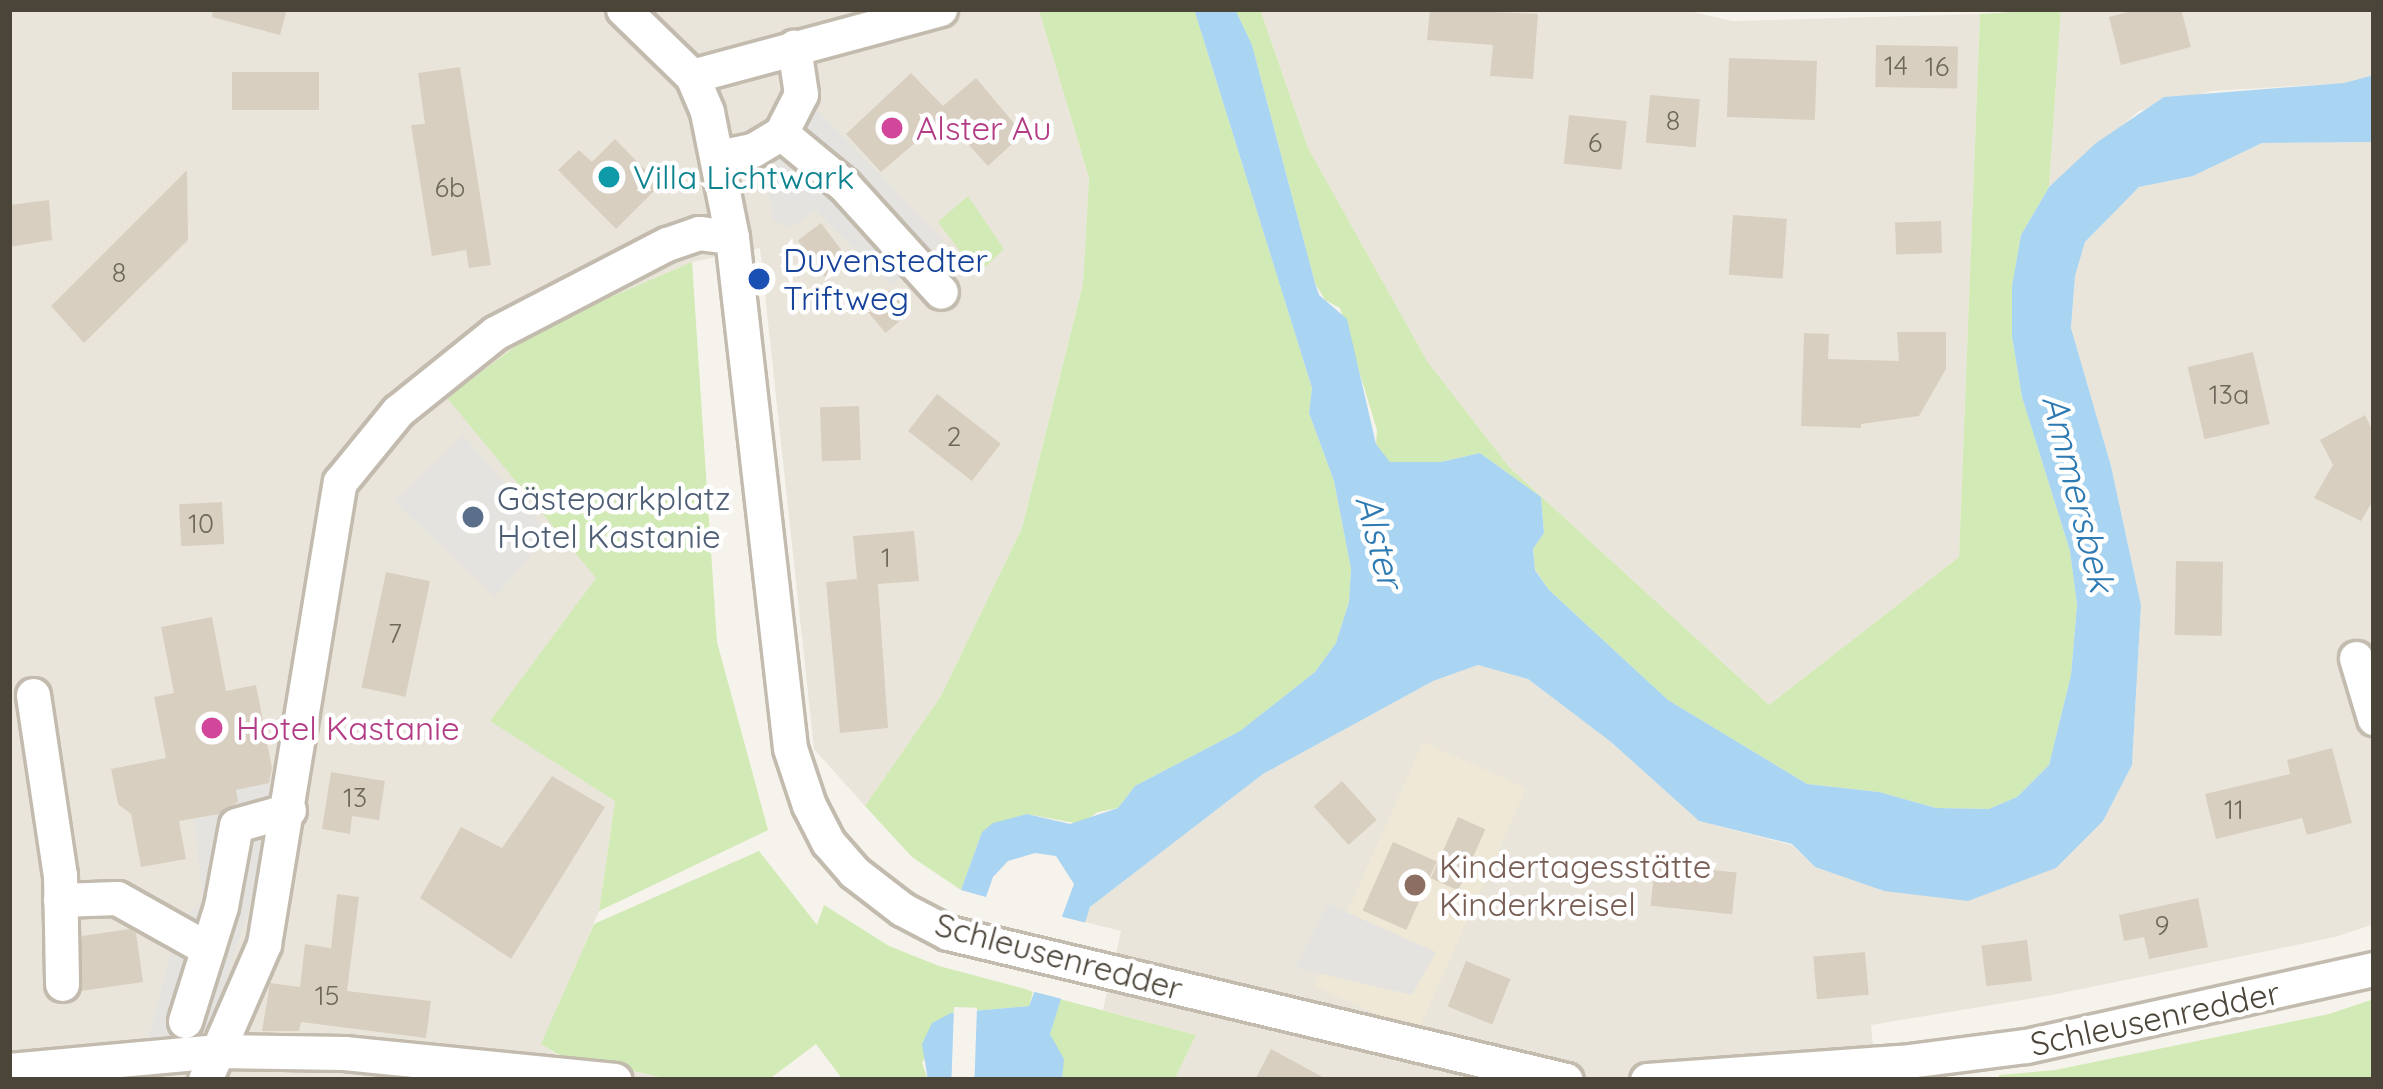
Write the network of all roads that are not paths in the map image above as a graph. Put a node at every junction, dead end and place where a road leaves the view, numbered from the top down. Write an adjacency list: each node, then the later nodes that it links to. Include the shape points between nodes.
1 (623, 9): 4 (street)
2 (928, 10): 3 (street)
3 (794, 47): 4 (street); 5 (street, via 801,94)
4 (692, 76): 6 (street, Schleusenredder)
5 (782, 134): 6 (street); 8 (street, via 844,185)
6 (719, 157): 7 (street, Schleusenredder)
7 (733, 237): 12 (street, via 699,233 667,244 495,333 382,428 340,482); 21 (street, Schleusenredder, via 797,776 828,842 854,872 948,933)
8 (941, 292)
9 (2356, 658): 11 (street)
10 (33, 694): 13 (street)
11 (2374, 718)
12 (289, 810): 14 (street, via 236,825); 18 (street, via 264,944)
13 (60, 900): 14 (street, via 117,898); 16 (street)
14 (208, 949): 17 (street)
15 (2374, 969): 22 (street, Schleusenredder, via 2026,1046)
16 (62, 984)
17 (185, 1021)
18 (212, 1066): 19 (street); 20 (street, via 344,1053)
19 (9, 1070)
20 (615, 1080)
21 (1566, 1080)
22 (1647, 1080)

